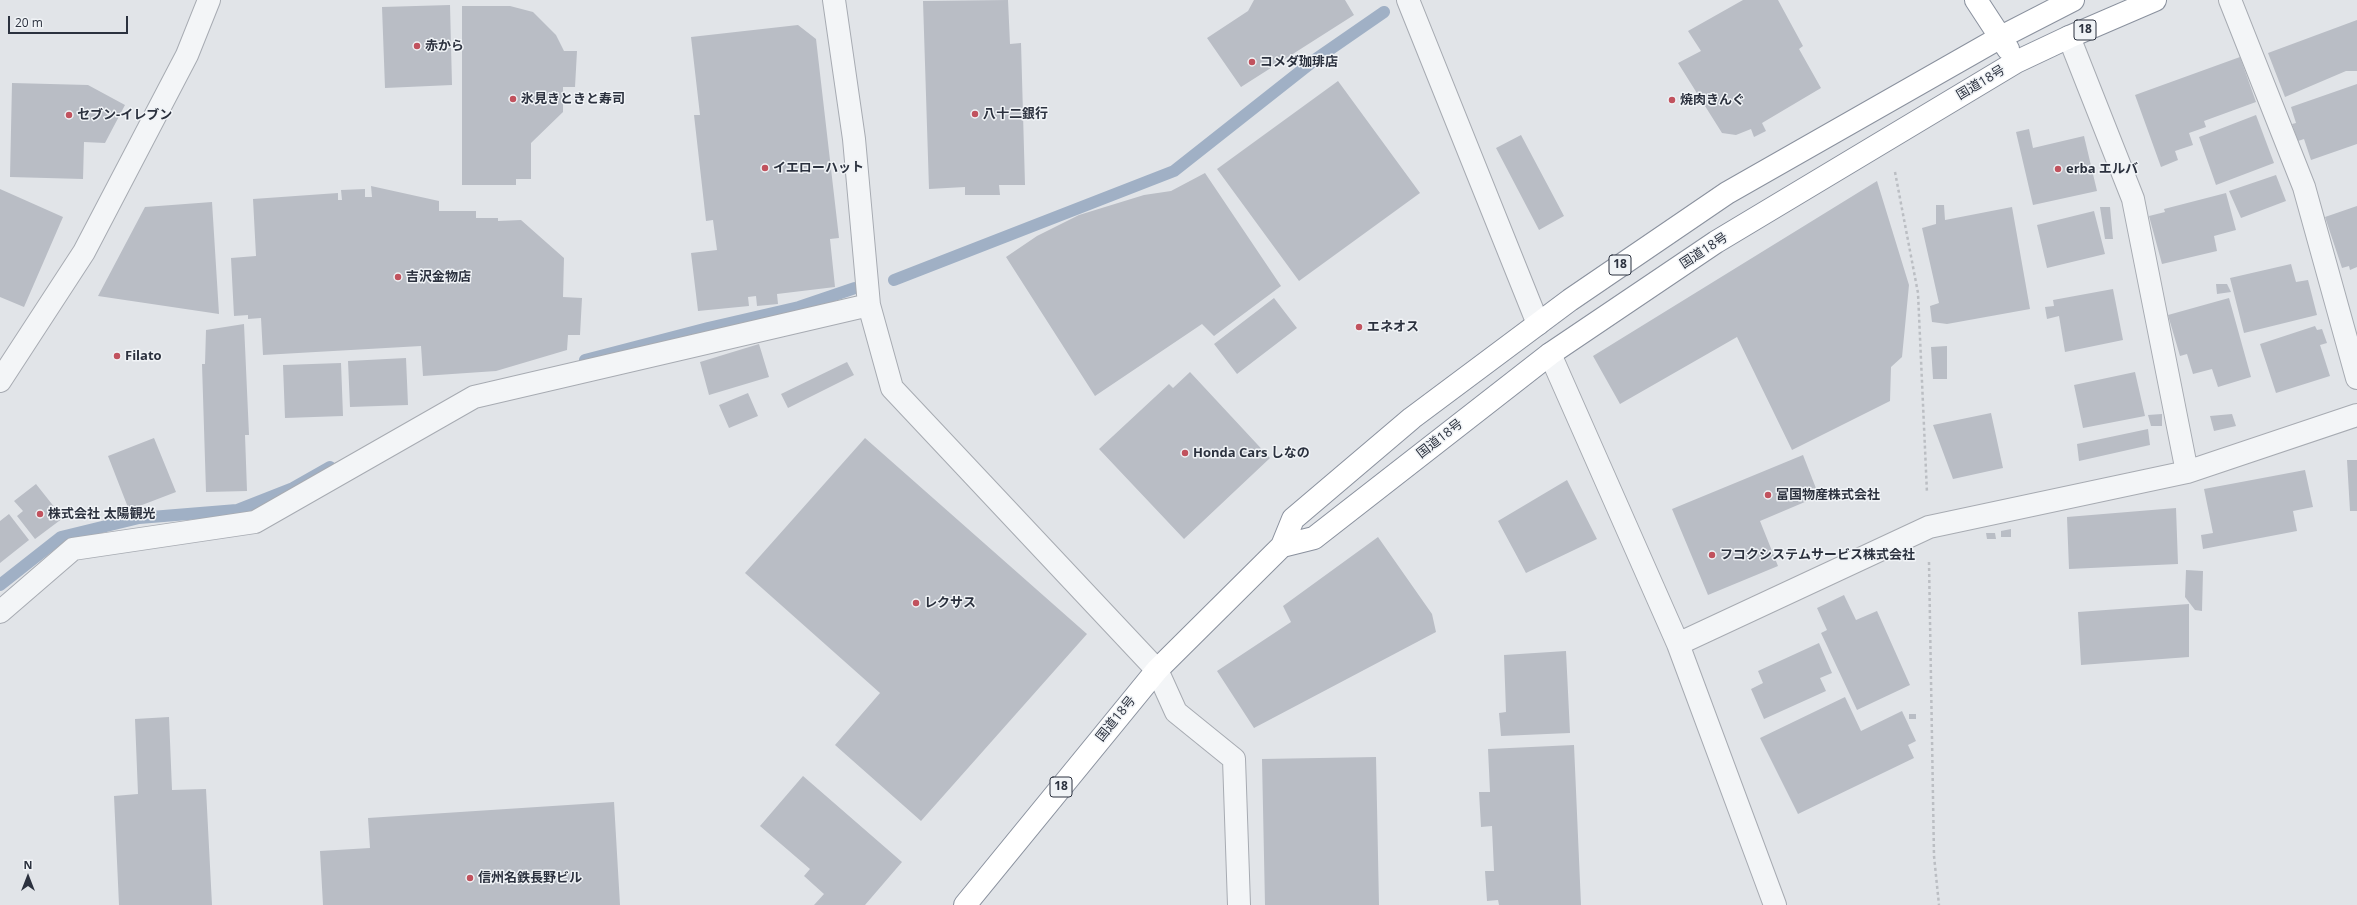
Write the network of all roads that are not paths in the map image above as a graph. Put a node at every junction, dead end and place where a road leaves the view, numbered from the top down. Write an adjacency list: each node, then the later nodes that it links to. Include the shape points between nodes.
1 (209, 0): 15 (street, via 187,55 84,252)
2 (834, 0): 11 (street, via 854,139)
3 (1408, 0): 12 (street)
4 (1976, 0): 8 (highway)
5 (2073, 0): 8 (highway, 国道18号 / 18)
6 (2155, 0): 9 (highway, 国道18号 / 18)
7 (2230, 0): 14 (street, via 2304,186)
8 (2001, 37): 10 (highway); 12 (highway, 国道18号 / 18, via 1728,193)
9 (2069, 37): 10 (highway, 国道18号 / 18); 17 (street, via 2132,198)
10 (2016, 62): 13 (highway, 国道18号 / 18, via 1716,242)
11 (868, 305): 19 (street, via 474,397 255,522 73,549); 21 (street, via 892,388)
12 (1538, 324): 18 (highway, 国道18号 / 18, via 1412,418 1294,519)
13 (1550, 354): 18 (highway, 国道18号 / 18, via 1314,538); 20 (street)
14 (2357, 378)
15 (0, 381)
16 (2357, 415): 17 (street)
17 (2187, 472): 20 (street, via 1929,527)
18 (1282, 546): 21 (highway, 国道18号 / 18)
19 (0, 612)
20 (1678, 644): 24 (street)
21 (1157, 670): 22 (highway, 国道18号 / 18); 23 (street, via 1176,712 1234,759)
22 (965, 905)
23 (1239, 905)
24 (1775, 905)

